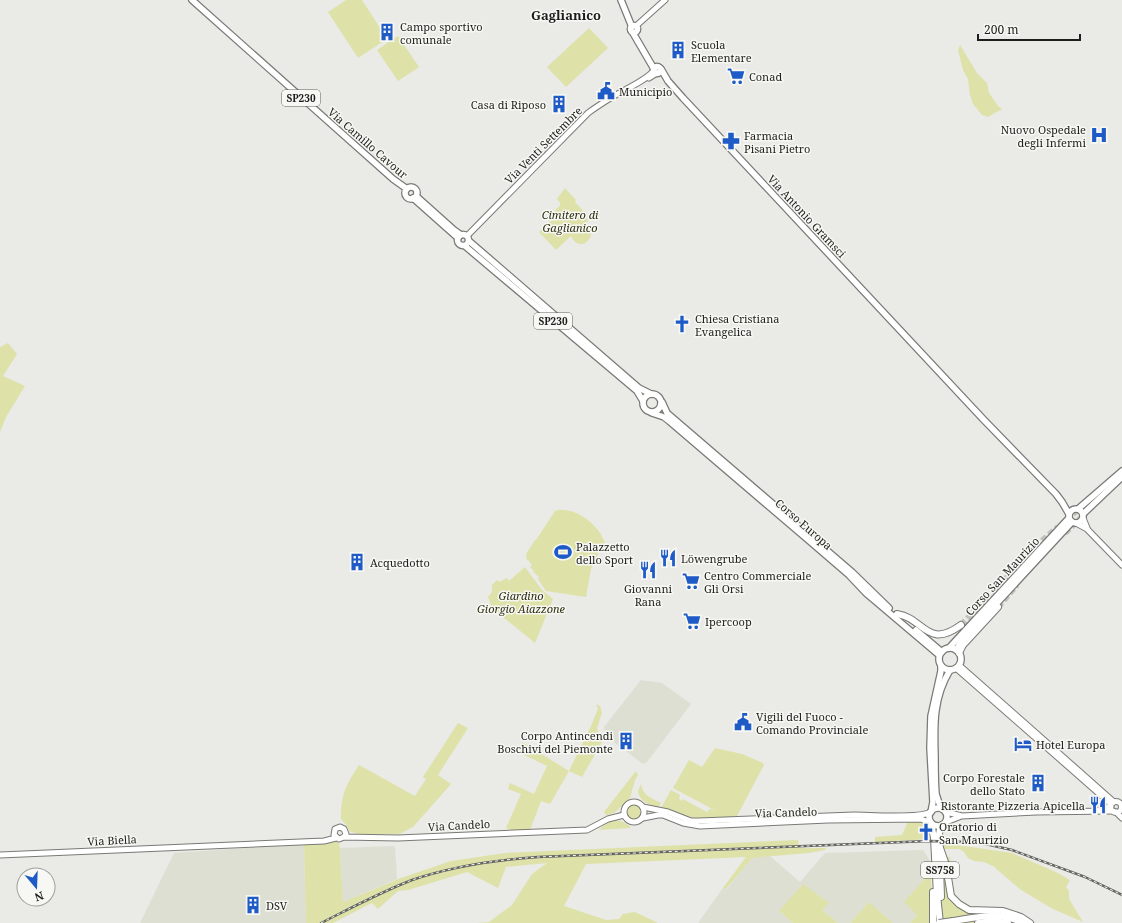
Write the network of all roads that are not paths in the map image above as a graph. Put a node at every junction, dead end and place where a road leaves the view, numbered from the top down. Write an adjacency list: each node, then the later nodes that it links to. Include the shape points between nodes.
1 (192, 0): 6 (main road, Via Camillo Cavour / SP230)
2 (621, 0): 4 (main road, Via Antonio Gramsci)
3 (665, 0): 4 (street)
4 (634, 28): 5 (main road, Via Antonio Gramsci)
5 (657, 70): 8 (street, Via Venti Settembre, via 645,80 588,113); 15 (main road, Via Antonio Gramsci)
6 (407, 189): 7 (main road, Via Camillo Cavour / SP230, via 406,196); 7 (main road, Via Camillo Cavour / SP230, via 410,187 417,190)
7 (415, 197): 8 (main road, Via Camillo Cavour / SP230)
8 (464, 239): 10 (main road, Via Camillo Cavour / SP230)
9 (651, 394): 10 (main road, Via Camillo Cavour); 10 (main road); 11 (main road, via 659,397)
10 (642, 396): 12 (main road, via 645,409)
11 (662, 402): 12 (main road, via 658,411); 22 (main road, Corso Europa, via 667,413 852,572)
12 (652, 413): 26 (main road, Corso Europa, via 664,417 674,425 849,575 867,594)
13 (1122, 472): 16 (main road)
14 (1122, 478): 17 (main road)
15 (1062, 502): 16 (main road); 18 (main road)
16 (1076, 509): 17 (main road); 18 (main road, via 1071,511)
17 (1083, 516): 18 (main road, via 1080,522); 19 (street)
18 (1071, 519): 19 (street); 24 (main road, Corso San Maurizio); 25 (main road, Corso San Maurizio, via 961,642)
19 (1087, 529): 20 (street)
20 (1122, 565)
21 (998, 607): 25 (highway)
22 (897, 614): 23 (highway, via 904,615 928,632 938,634 948,633); 26 (main road, Corso Europa)
23 (961, 625)
24 (949, 648): 25 (main road); 26 (main road)
25 (958, 652): 28 (main road, via 961,659)
26 (940, 654): 27 (main road)
27 (941, 666): 28 (main road); 34 (main road, via 942,671 930,716 933,802)
28 (955, 668): 29 (street); 31 (street); 33 (main road, via 942,683 934,729 936,794)
29 (1103, 797): 31 (street); 32 (street, via 1103,803)
30 (644, 807): 34 (street, Via Candelo, via 668,812 691,821 915,815); 35 (street, via 637,802 631,802 624,809); 37 (street)
31 (1117, 808): 32 (street); 38 (street)
32 (1098, 810): 36 (street)
33 (945, 811): 34 (main road, via 937,808); 36 (street); 40 (main road, SS758)
34 (931, 812): 39 (main road, SS758)
35 (624, 815): 37 (street, via 634,822); 42 (street, Via Candelo, via 608,819 586,830 398,838 363,838)
36 (962, 816): 40 (street)
37 (643, 818): 39 (street, Via Candelo, via 658,815 700,826 828,820 921,819)
38 (1122, 818)
39 (931, 823): 40 (main road, via 937,826); 47 (highway, SS758)
40 (946, 823): 45 (highway, SS758, via 940,829)
41 (333, 832): 42 (street, via 340,827 344,829); 43 (street); 44 (street)
42 (345, 834): 43 (street, via 339,839)
43 (336, 838): 44 (street)
44 (318, 841): 46 (street, Via Biella)
45 (939, 844): 48 (highway, SS758); 53 (highway, via 952,896 958,904 969,910 1003,911)
46 (0, 855)
47 (935, 872): 48 (highway, SS758); 49 (highway)
48 (940, 921): 52 (highway, bridge, via 998,915)
49 (932, 923)
50 (978, 923): 51 (highway)
51 (1008, 923)
52 (1023, 923)
53 (1030, 923)

